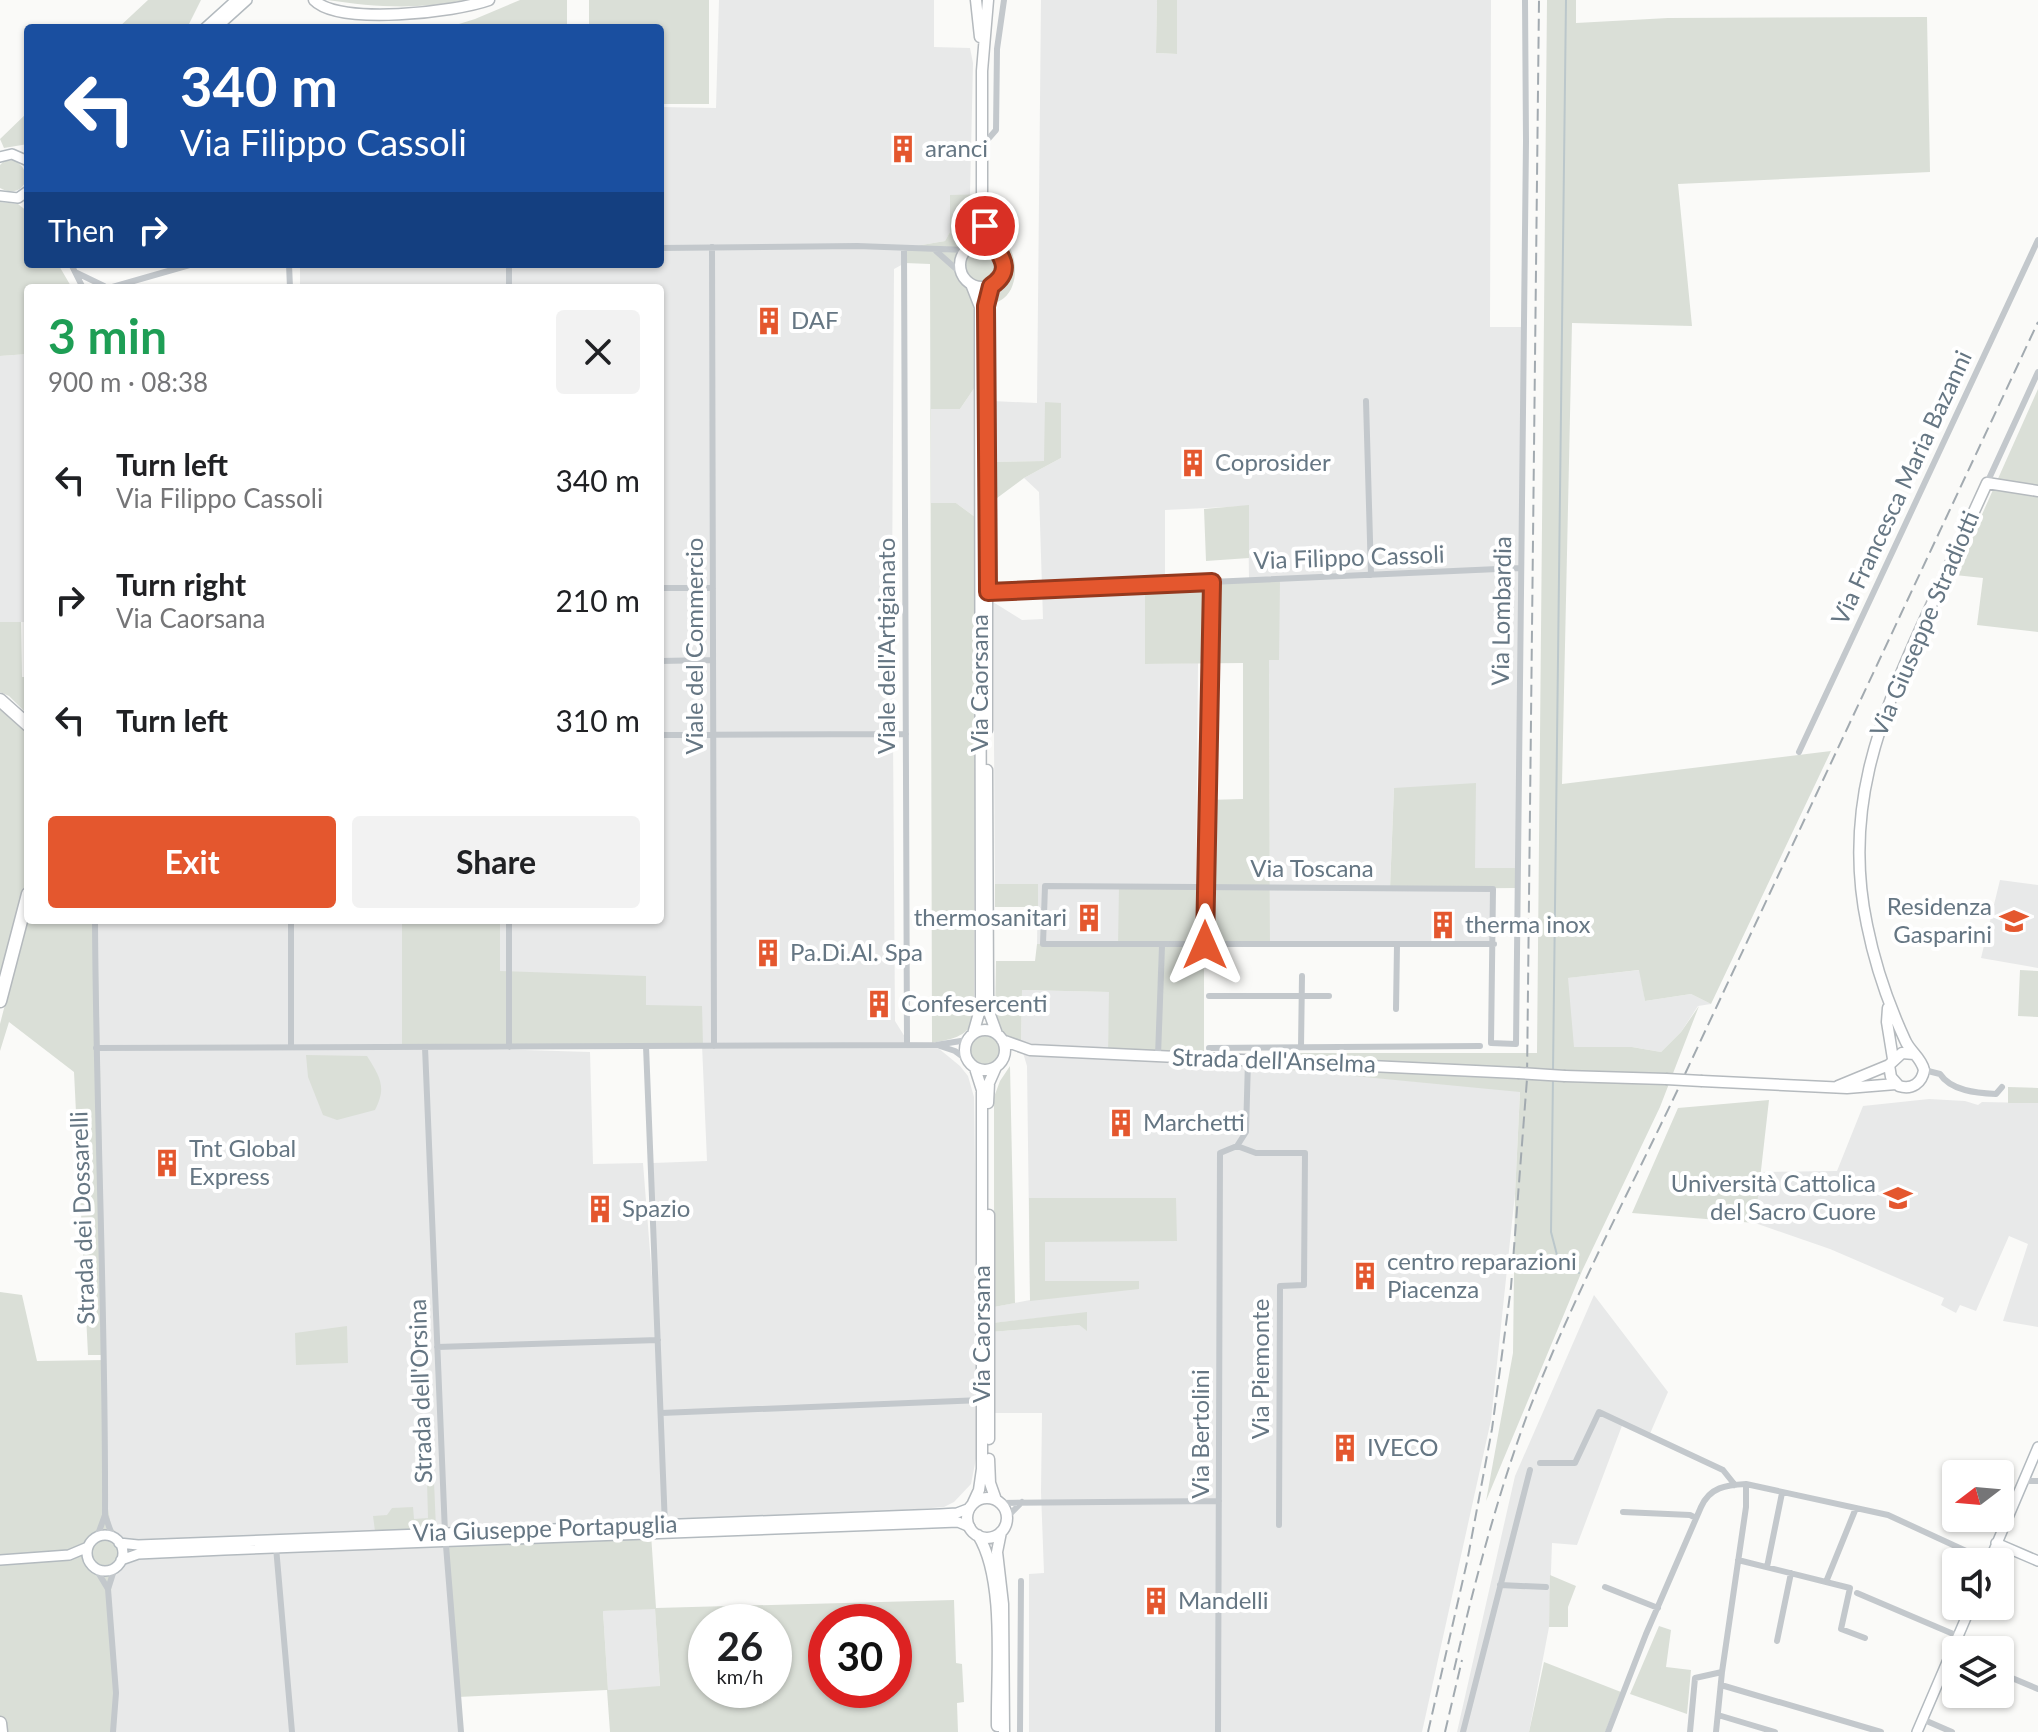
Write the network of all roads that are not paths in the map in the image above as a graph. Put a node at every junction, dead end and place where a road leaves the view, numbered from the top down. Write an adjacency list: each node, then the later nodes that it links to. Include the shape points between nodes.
1 (236, 0): 9 (main road)
2 (247, 0): 10 (main road)
3 (489, 0): 8 (main road, via 423,14 343,12)
4 (976, 0): 11 (main road)
5 (988, 0): 11 (main road)
6 (1004, 0): 12 (street, via 996,130)
7 (1525, 0): 38 (street, Via Lombardia)
8 (314, 2)
9 (209, 24)
10 (220, 24)
11 (982, 71): 12 (main road)
12 (982, 146): 17 (main road)
13 (0, 157): 14 (main road)
14 (24, 157)
15 (0, 196): 16 (main road)
16 (23, 200)
17 (982, 205): 23 (main road); 24 (main road, via 986,232)
18 (2038, 240): 51 (street, Via Francesca Maria Bazanni)
19 (712, 247): 20 (street); 21 (street); 42 (street, Viale del Commercio)
20 (664, 248)
21 (904, 248): 22 (street); 49 (street, Viale dell'Artigianato)
22 (933, 249): 23 (street); 28 (street)
23 (968, 249): 24 (main road, via 984,244); 28 (main road, via 961,262)
24 (997, 250): 33 (main road, via 1004,268)
25 (74, 268): 27 (street)
26 (178, 268): 31 (street)
27 (77, 273): 29 (street); 30 (street)
28 (963, 275): 32 (main road)
29 (81, 284)
30 (101, 284)
31 (119, 284)
32 (971, 284): 33 (main road); 69 (main road, Via Caorsana, via 980,307 981,1006)
33 (991, 286): 43 (main road, Via Caorsana, via 986,306)
34 (2038, 372): 36 (street)
35 (1366, 401): 39 (street)
36 (1987, 483): 37 (main road, Via Giuseppe Stradiotti); 67 (main road, Via Giuseppe Stradiotti, via 1888,702 1866,772 1859,823 1861,886)
37 (2038, 491)
38 (1520, 568): 39 (street, Via Filippo Cassoli); 58 (street, Via Lombardia, via 1516,1044 1491,1043)
39 (1371, 575): 40 (street, Via Filippo Cassoli)
40 (1212, 582): 43 (street, Via Filippo Cassoli); 52 (street)
41 (664, 588): 42 (street)
42 (713, 588): 44 (street, Viale del Commercio)
43 (988, 592): 70 (main road, Via Caorsana, via 988,994)
44 (713, 660): 45 (street); 48 (street, Viale del Commercio)
45 (664, 661)
46 (0, 700): 47 (highway)
47 (24, 721)
48 (713, 734): 49 (street); 50 (street); 75 (street, Viale del Commercio)
49 (906, 734): 72 (street, Viale dell'Artigianato)
50 (664, 735)
51 (1799, 752)
52 (1205, 887): 53 (street, Via Toscana); 59 (street); 61 (street, Via Toscana, via 1045,886 1043,944)
53 (1493, 889): 58 (street, Via Lombardia)
54 (24, 909): 66 (highway)
55 (95, 924): 80 (street, Strada dei Dossarelli)
56 (291, 924): 71 (street)
57 (509, 924): 78 (street)
58 (1494, 944): 60 (street)
59 (1205, 945): 60 (street); 61 (street)
60 (1397, 945): 68 (street)
61 (1162, 946): 84 (street)
62 (1302, 976): 64 (street)
63 (1209, 996): 64 (street)
64 (1302, 996): 65 (street); 79 (street)
65 (1329, 996)
66 (0, 1001)
67 (1888, 1006): 83 (main road, Via Giuseppe Stradiotti); 87 (main road, Via Giuseppe Stradiotti)
68 (1396, 1009)
69 (970, 1037): 70 (main road, via 985,1030); 73 (street); 85 (main road)
70 (999, 1037): 82 (main road, Strada dell'Anselma); 88 (main road)
71 (291, 1045): 77 (street); 80 (street)
72 (907, 1045): 73 (street); 75 (street)
73 (936, 1045): 85 (street)
74 (646, 1046): 75 (street); 78 (street); 95 (street)
75 (714, 1046)
76 (1480, 1046): 79 (street)
77 (425, 1047): 78 (street); 96 (street, Strada dell'Orsina)
78 (509, 1047)
79 (1301, 1047): 81 (street)
80 (96, 1048): 113 (street, Strada dei Dossarelli)
81 (1209, 1048)
82 (1030, 1050): 84 (main road, Strada dell'Anselma); 88 (main road, Strada dell'Anselma)
83 (1914, 1054): 87 (main road, via 1902,1053); 90 (main road)
84 (1158, 1056): 86 (main road, Strada dell'Anselma)
85 (966, 1059): 89 (main road)
86 (1248, 1060): 92 (main road, Strada dell'Anselma, bridge); 94 (street, via 1246,1132)
87 (1891, 1062): 91 (main road, via 1889,1072); 92 (main road)
88 (1000, 1063): 89 (main road, via 986,1071); 107 (main road, Via Caorsana, via 989,1083 988,1140 989,1458 990,1483)
89 (975, 1068): 97 (main road, Via Caorsana, via 982,1090)
90 (1924, 1070): 91 (main road, via 1915,1085); 93 (street, via 1974,1093 1996,1094)
91 (1896, 1084): 92 (main road)
92 (1837, 1087)
93 (2002, 1087)
94 (1237, 1146): 108 (street, Via Bertolini, via 1220,1153); 116 (street, Via Piemonte, via 1256,1153 1305,1153 1304,1285 1280,1286)
95 (658, 1340): 96 (street); 98 (street)
96 (437, 1347): 121 (street, Strada dell'Orsina)
97 (982, 1400): 98 (street); 110 (main road, Via Caorsana, via 981,1480)
98 (661, 1413): 117 (street)
99 (2038, 1447): 102 (main road)
100 (1540, 1463): 105 (street, via 1575,1463 1599,1412 1723,1470)
101 (1530, 1470): 138 (street)
102 (2024, 1481): 103 (street); 123 (main road)
103 (2038, 1481)
104 (1746, 1484): 105 (street); 106 (street); 130 (street)
105 (1735, 1485): 115 (street, via 1709,1494)
106 (1782, 1493): 111 (street); 134 (street)
107 (998, 1501): 109 (street); 110 (main road, via 984,1498); 114 (main road)
108 (1219, 1501): 109 (street); 163 (street, Via Bertolini)
109 (1022, 1502): 114 (street)
110 (972, 1506): 117 (main road, Via Giuseppe Portapuglia, via 957,1513); 118 (main road, via 968,1521)
111 (1856, 1508): 126 (street, via 1903,1521); 137 (street)
112 (1623, 1512): 115 (street)
113 (105, 1515): 120 (street, Strada dei Dossarelli); 122 (street, Strada dei Dossarelli)
114 (1007, 1517): 119 (main road)
115 (1696, 1518): 143 (street)
116 (1279, 1525)
117 (665, 1529): 118 (main road, Via Giuseppe Portapuglia, via 954,1522); 121 (main road, Via Giuseppe Portapuglia)
118 (974, 1531): 119 (main road, via 990,1538); 160 (main road, via 989,1557 996,1606)
119 (1001, 1532): 161 (main road, via 997,1552)
120 (97, 1537): 122 (main road); 125 (main road)
121 (446, 1537): 124 (main road, Via Giuseppe Portapuglia); 159 (street, Strada dell'Orsina)
122 (116, 1540): 124 (main road, Via Giuseppe Portapuglia, via 138,1545); 132 (main road, via 122,1551)
123 (1996, 1543): 127 (main road); 131 (main road)
124 (276, 1544): 132 (main road, Via Giuseppe Portapuglia, via 138,1554); 158 (street)
125 (88, 1547): 128 (main road); 133 (main road)
126 (1960, 1548)
127 (1994, 1548)
128 (69, 1555): 129 (main road); 133 (main road)
129 (0, 1560)
130 (1738, 1560): 134 (street); 148 (street)
131 (2038, 1561)
132 (118, 1564): 133 (main road, via 107,1571); 141 (street)
133 (92, 1565): 141 (street)
134 (1767, 1567): 135 (street)
135 (1791, 1573): 137 (street); 147 (street)
136 (1021, 1581): 162 (street)
137 (1826, 1582): 146 (street, via 1850,1588 1841,1629)
138 (1500, 1585): 139 (street); 164 (street)
139 (1546, 1587)
140 (1605, 1587): 143 (street)
141 (108, 1589): 157 (street, via 116,1693)
142 (1857, 1593): 145 (street)
143 (1658, 1608): 165 (street)
144 (1965, 1620): 145 (main road)
145 (1958, 1636)
146 (1865, 1638)
147 (1777, 1641)
148 (1722, 1672): 151 (street); 166 (street, via 1695,1678)
149 (1942, 1678): 154 (main road)
150 (2014, 1679): 152 (street)
151 (1721, 1685): 153 (street); 169 (street)
152 (2038, 1689)
153 (1718, 1715): 167 (street); 168 (street)
154 (1922, 1719): 170 (main road); 171 (street)
155 (0, 1723): 156 (highway)
156 (1, 1732)
157 (113, 1732)
158 (292, 1732)
159 (461, 1732)
160 (997, 1732)
161 (1004, 1732)
162 (1020, 1732)
163 (1218, 1732)
164 (1463, 1732)
165 (1608, 1732)
166 (1690, 1732)
167 (1716, 1732)
168 (1775, 1732)
169 (1881, 1732)
170 (1917, 1732)
171 (1952, 1732)

